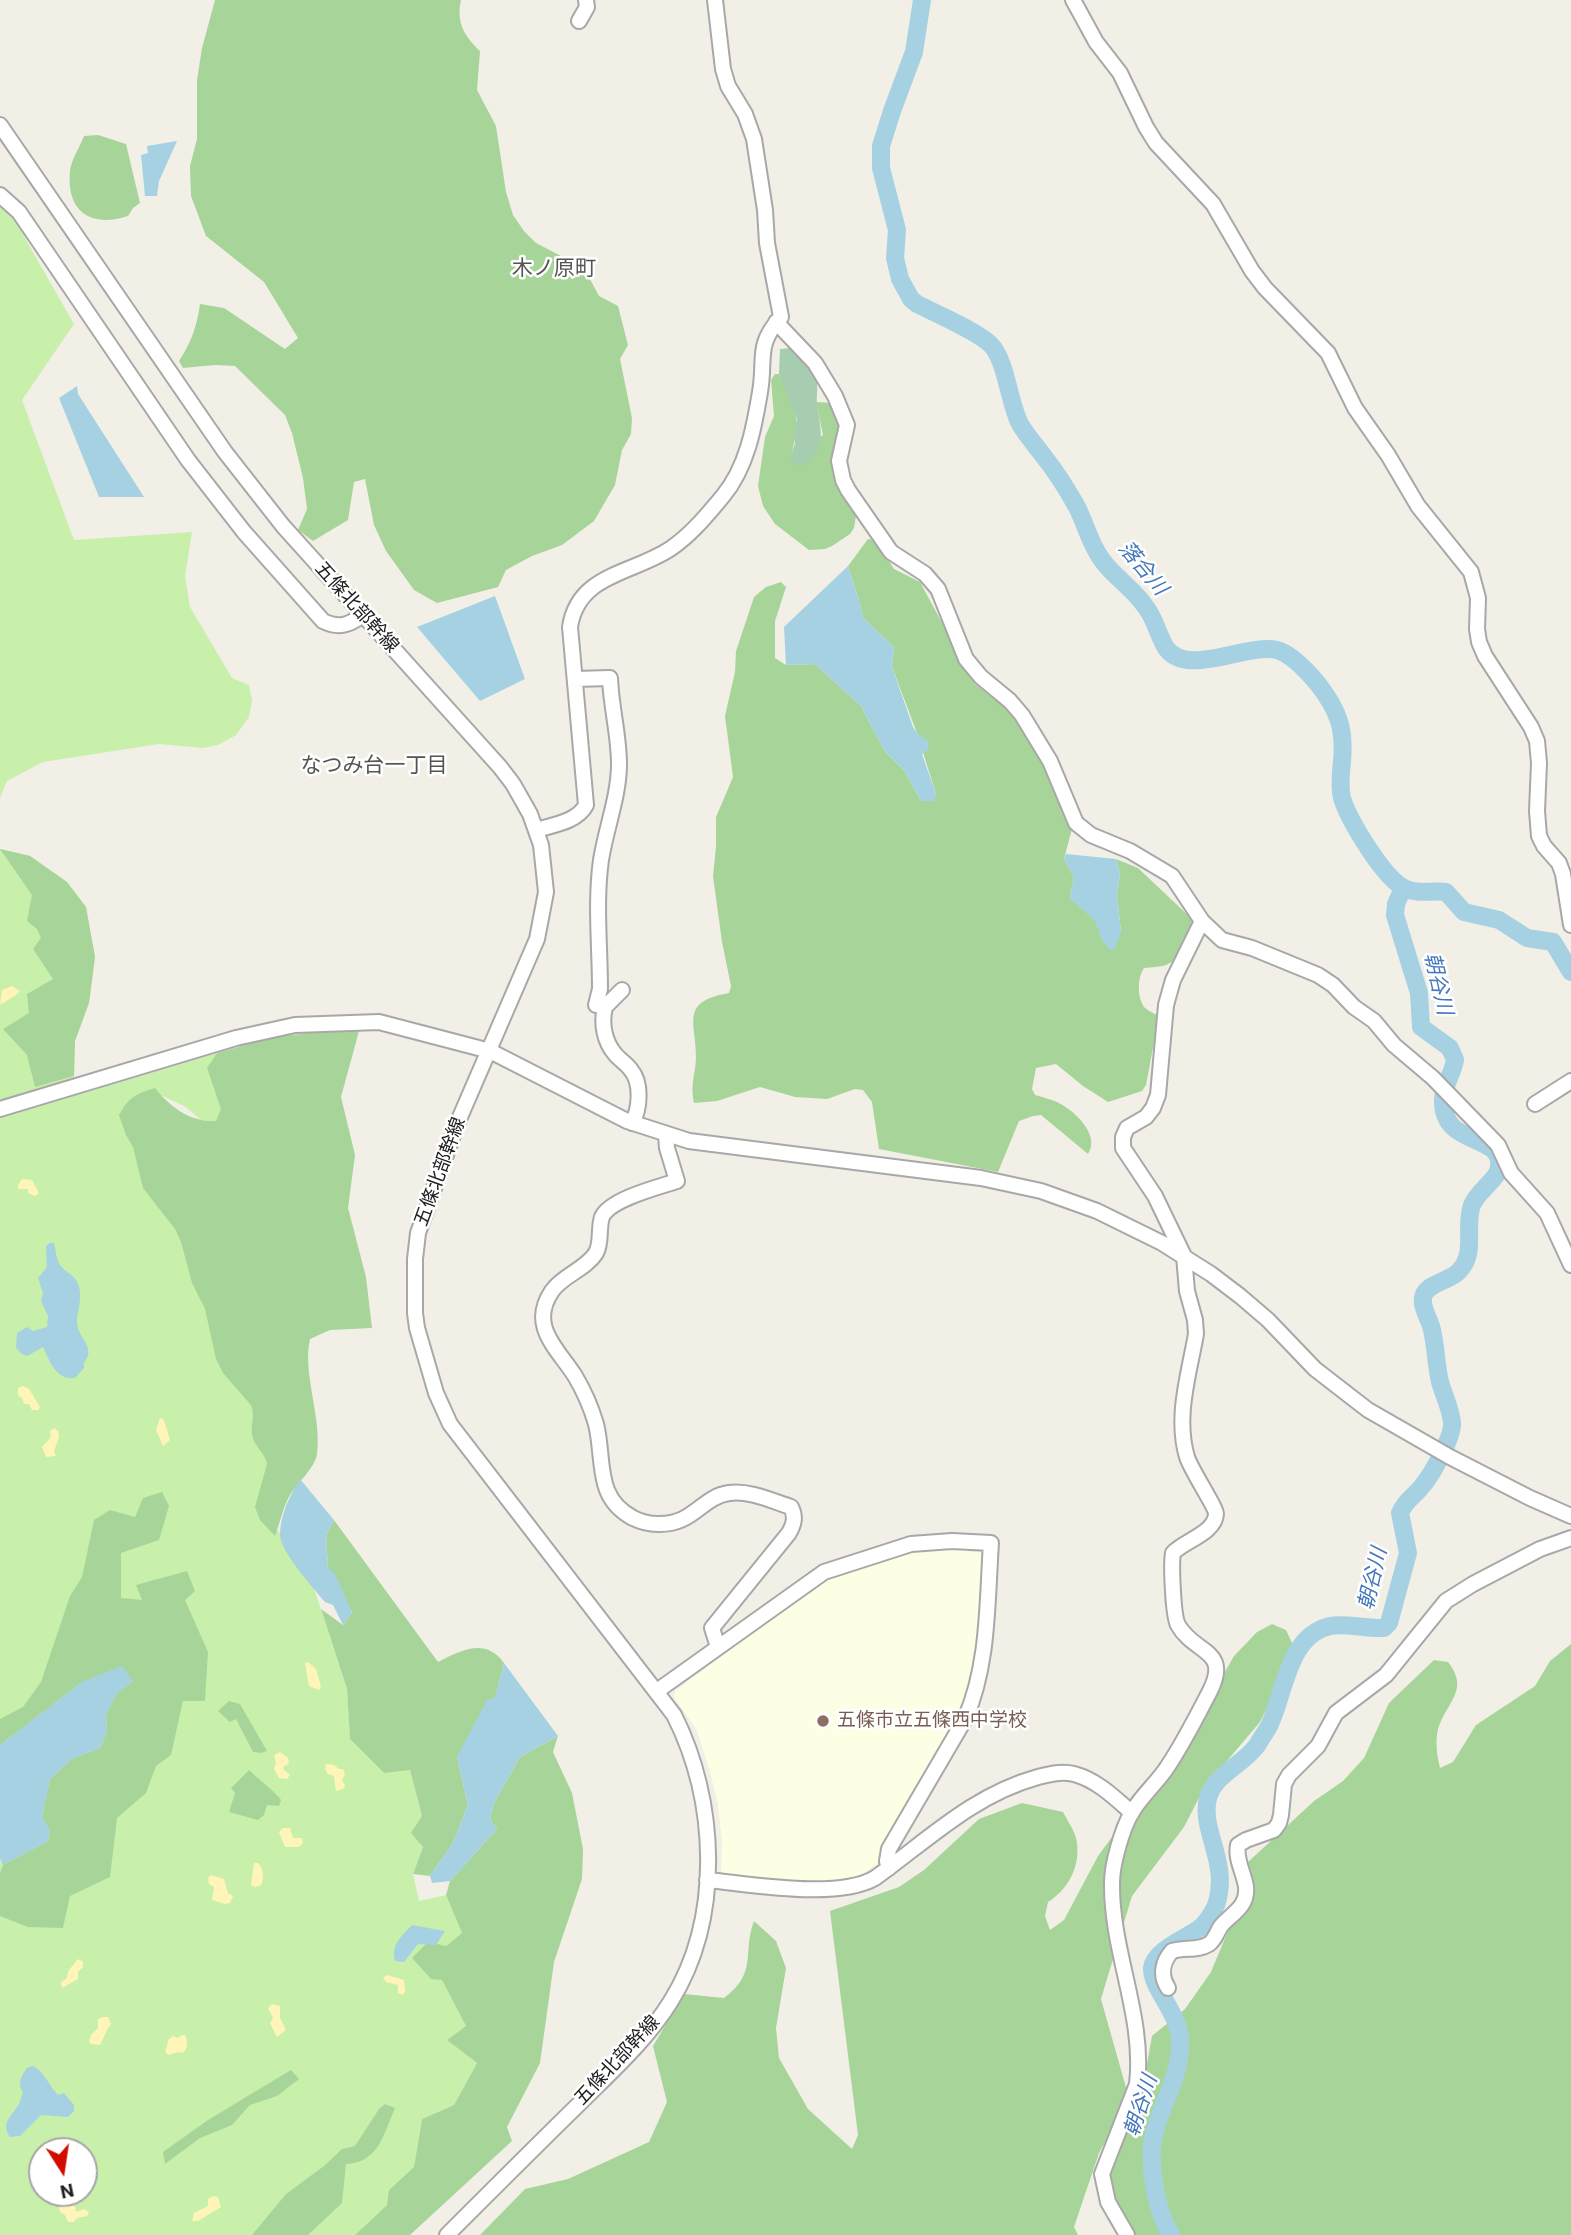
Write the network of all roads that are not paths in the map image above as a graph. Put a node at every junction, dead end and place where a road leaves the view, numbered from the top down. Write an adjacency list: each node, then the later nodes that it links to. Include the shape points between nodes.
1 (586, 0): 4 (street)
2 (715, 0): 7 (street, via 723,69 754,139)
3 (1073, 0): 12 (street, via 1120,74 1156,143 1213,204 1265,288 1328,353 1355,408 1418,506 1471,572 1478,598 1479,642 1537,741 1539,836 1563,874)
4 (579, 21)
5 (0, 125): 8 (street, 五條北部幹線, via 225,452 283,526)
6 (0, 195): 8 (street, via 19,212 188,460 244,532 323,621 343,626)
7 (778, 320): 9 (street, via 762,349 761,389 751,439 733,483 680,542 601,582 580,598 570,627); 11 (street, via 815,363 847,425 839,461 848,490 891,552 932,581 966,659 1023,715 1076,823 1172,876)
8 (363, 615): 10 (street, 五條北部幹線, via 513,783)
9 (575, 679): 10 (street, via 586,805 570,820); 14 (street, via 610,678 619,765 598,886)
10 (536, 830): 15 (street, 五條北部幹線, via 543,860 544,909 537,939)
11 (1202, 921): 21 (street, via 1172,980 1158,1095 1146,1117 1127,1128 1123,1137 1123,1147 1155,1196); 22 (street, via 1222,940 1265,952 1326,979 1374,1021 1499,1145 1511,1173 1547,1213)
12 (1571, 925)
13 (622, 990): 14 (street)
14 (601, 1006): 19 (street, via 608,1044 635,1076 638,1106)
15 (490, 1051): 18 (street, via 379,1022 295,1025 236,1038); 19 (street); 26 (street, 五條北部幹線, via 457,1124 418,1233 415,1313 421,1344 450,1424)
16 (1571, 1081): 17 (street)
17 (1535, 1104)
18 (0, 1109)
19 (632, 1123): 20 (street)
20 (666, 1135): 21 (street, via 716,1146 1013,1184 1097,1211); 25 (street, via 677,1181 607,1209 597,1252 552,1290 543,1319 551,1345 573,1373 591,1408 603,1477 618,1509 636,1520 667,1524 682,1521 730,1493 791,1507 794,1524 789,1533 712,1628)
21 (1184, 1256): 23 (street, via 1240,1296 1342,1392 1450,1457); 27 (street, via 1196,1334 1183,1408 1183,1442 1216,1514 1207,1530 1173,1553 1175,1613 1178,1625 1216,1661 1218,1670 1168,1767)
22 (1571, 1265)
23 (1571, 1516)
24 (1571, 1538): 30 (street, via 1540,1549 1446,1601 1385,1675 1336,1713 1318,1746 1283,1784 1279,1823 1274,1830 1238,1845 1246,1886 1242,1907 1209,1944 1172,1951 1162,1975)
25 (718, 1647): 26 (street); 28 (street, via 832,1568 911,1544 991,1543 982,1661 974,1698 890,1849)
26 (657, 1690): 29 (street, 五條北部幹線, via 674,1715 695,1769 706,1827)
27 (1132, 1813): 28 (street, via 1107,1790 1077,1774 1050,1774 982,1799); 32 (street, via 1111,1882 1139,2068 1102,2174 1108,2202)
28 (889, 1868): 29 (street, via 867,1883 839,1890)
29 (707, 1881): 31 (street, 五條北部幹線, via 701,1928 685,1976 660,2016 628,2055)
30 (1168, 1988)
31 (447, 2235)
32 (1127, 2235)

